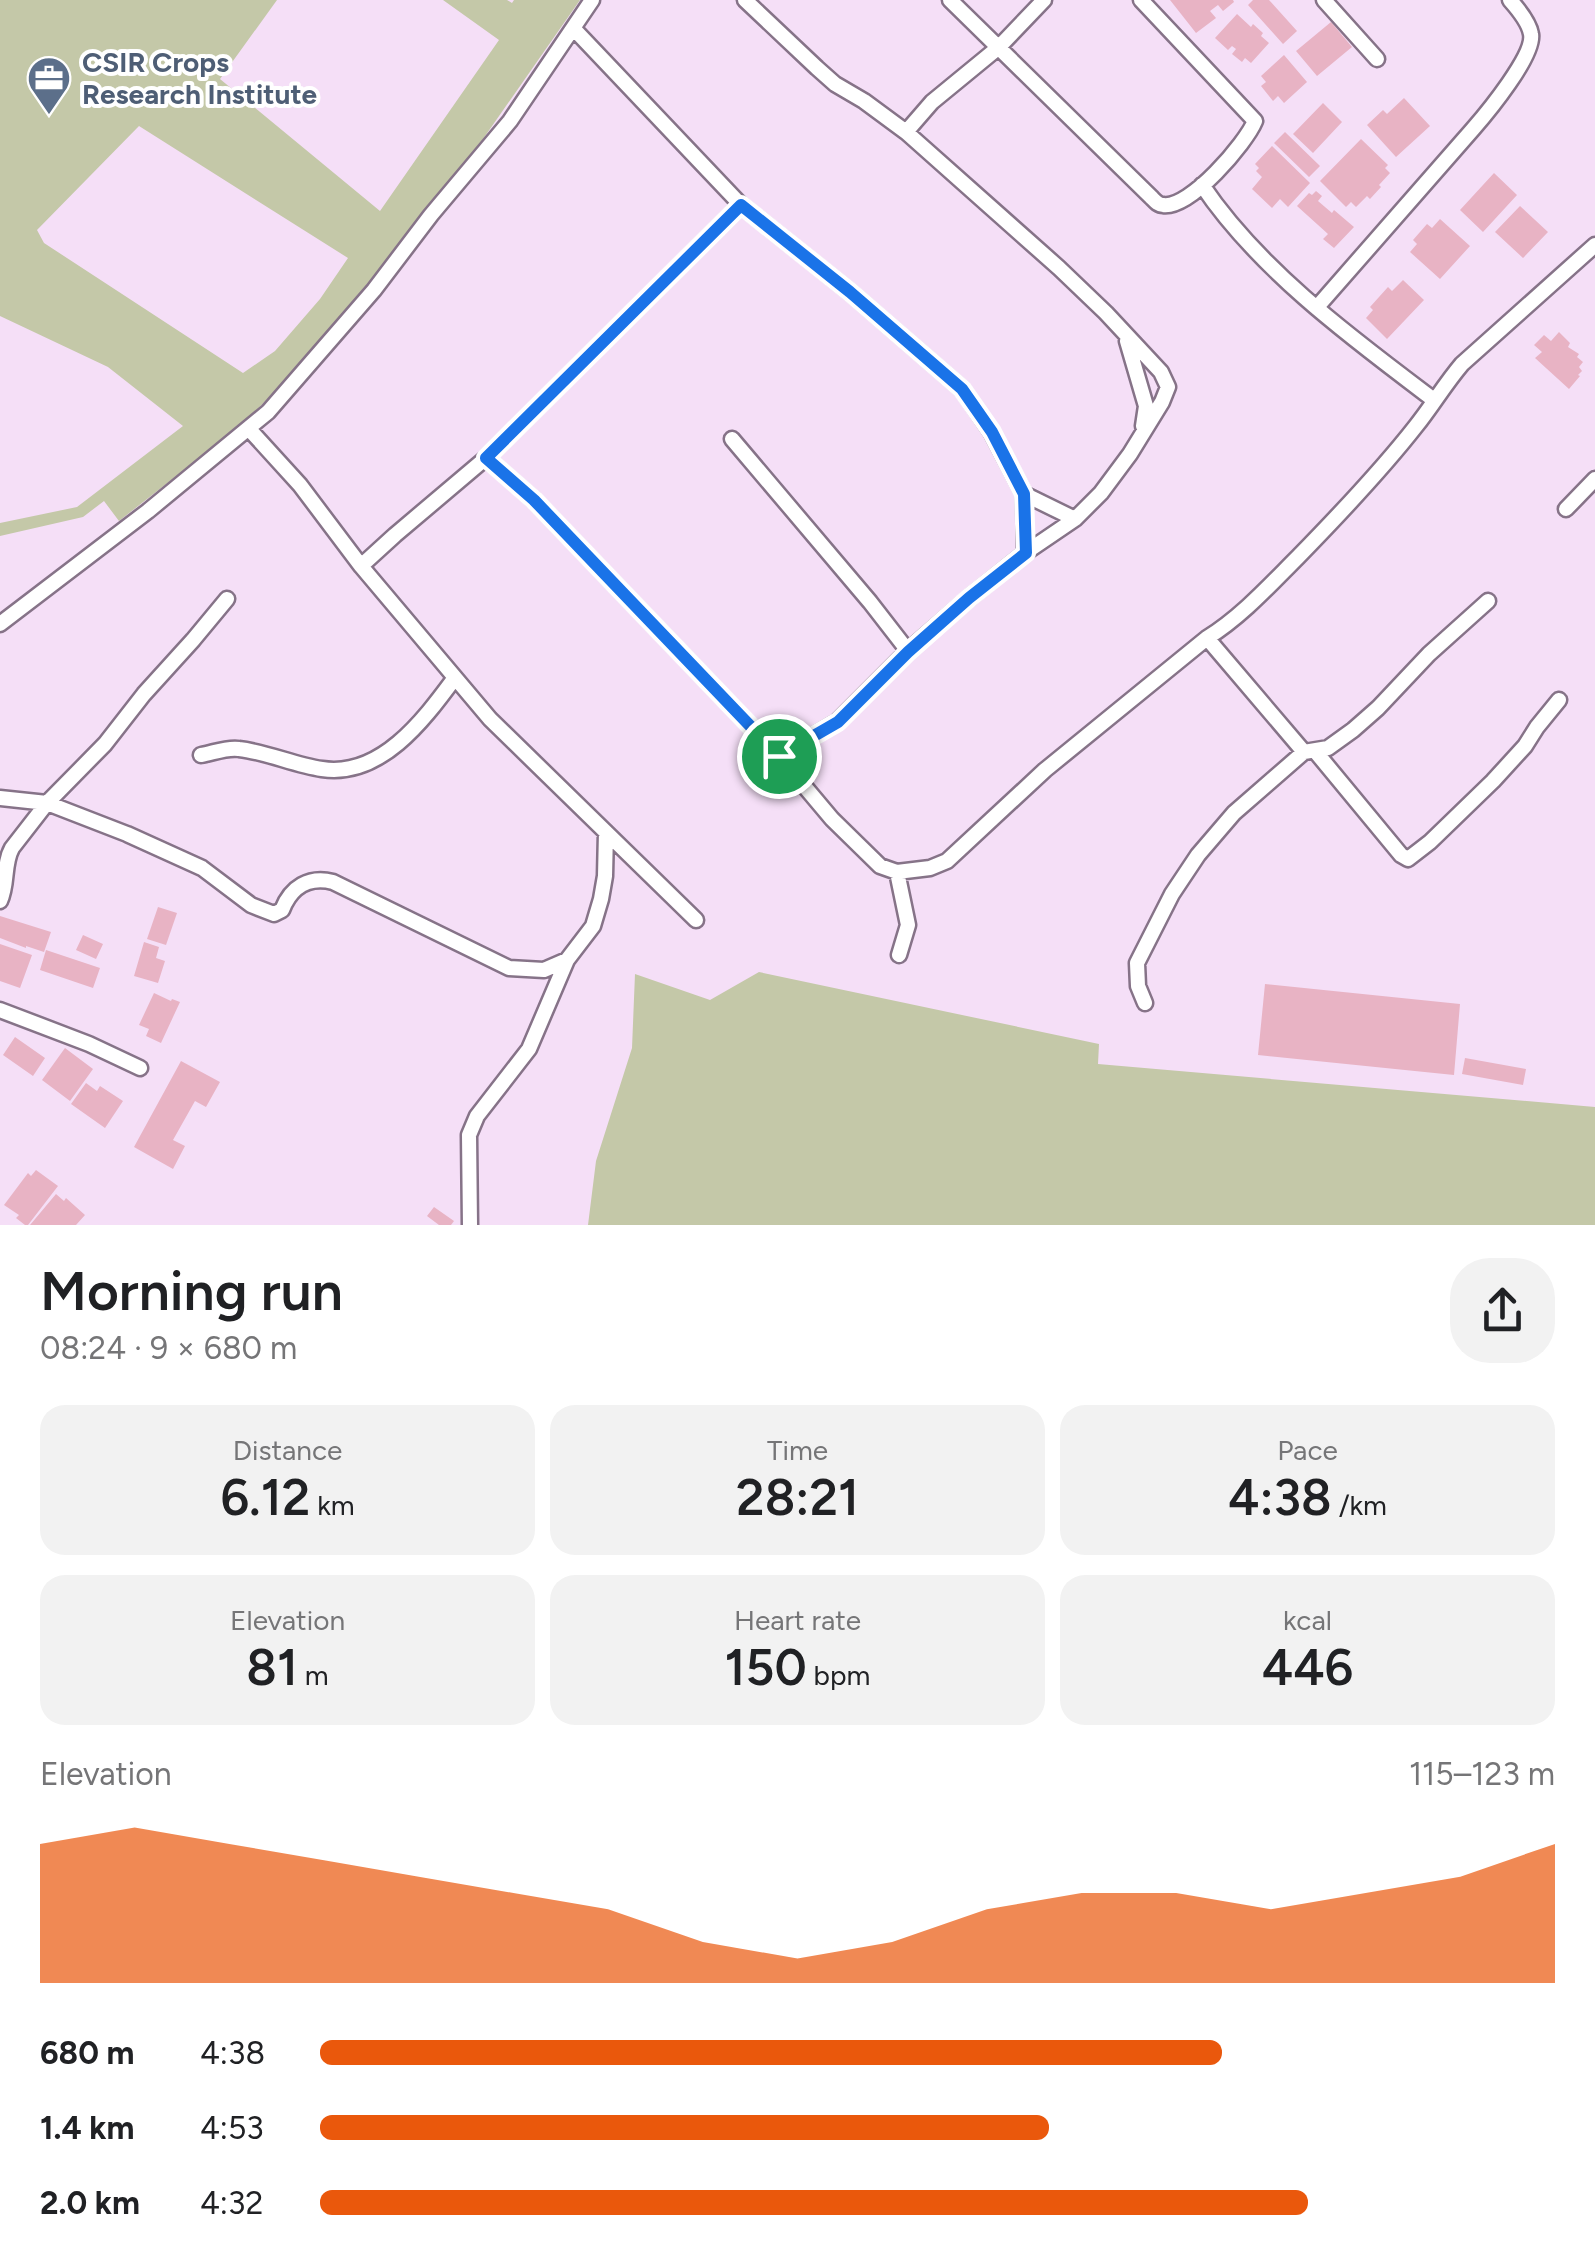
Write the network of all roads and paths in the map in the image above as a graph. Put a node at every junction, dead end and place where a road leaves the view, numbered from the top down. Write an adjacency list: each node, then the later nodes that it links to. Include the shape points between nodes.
1 (592, 0): 8 (street)
2 (745, 0): 11 (street, via 835,84)
3 (950, 0): 9 (street)
4 (1044, 0): 9 (street)
5 (1141, 0): 12 (street, via 1254,121 1246,140)
6 (1324, 0): 10 (street)
7 (1510, 0): 15 (street, via 1532,34 1512,78)
8 (573, 28): 13 (street); 18 (street, via 510,122 318,357)
9 (999, 47): 11 (street); 12 (street, via 1160,205)
10 (1376, 59)
11 (906, 132): 16 (street)
12 (1202, 185): 15 (street, via 1262,256)
13 (741, 205): 21 (street); 23 (street, via 962,389)
14 (1594, 247): 17 (street, via 1462,364)
15 (1318, 306): 17 (street)
16 (1126, 336): 19 (street, via 1146,406); 19 (street, via 1168,387)
17 (1434, 400): 31 (street, via 1324,530)
18 (249, 430): 27 (street); 30 (street)
19 (1142, 437): 25 (street)
20 (732, 440): 32 (street)
21 (486, 458): 27 (street); 37 (street)
22 (1595, 478): 24 (street)
23 (1024, 494): 25 (street); 26 (street)
24 (1566, 509)
25 (1075, 520): 26 (street)
26 (1026, 553): 32 (street)
27 (361, 566): 33 (street)
28 (226, 599): 39 (street)
29 (1488, 601): 35 (street, via 1354,730)
30 (0, 624)
31 (1206, 638): 35 (street); 41 (street, via 947,861)
32 (908, 652): 37 (street, via 838,722)
33 (454, 678): 36 (street, via 429,714 355,770 323,770 236,748); 40 (street)
34 (1559, 700): 35 (street, via 1526,746 1408,859)
35 (1309, 752): 46 (street, via 1234,813 1172,894 1137,962)
36 (201, 755)
37 (779, 756): 41 (street, via 844,831 880,866)
38 (0, 798): 39 (street)
39 (48, 803): 42 (street, via 8,855); 45 (street, via 194,864 274,914 295,889 324,880 509,968 544,970)
40 (606, 832): 43 (street); 45 (street, via 602,899 593,926)
41 (897, 872): 44 (street, via 908,925)
42 (0, 902)
43 (696, 920)
44 (899, 955)
45 (567, 960): 49 (street, via 529,1049 469,1135)
46 (1145, 1003)
47 (0, 1010): 48 (street)
48 (140, 1068)
49 (470, 1225)

